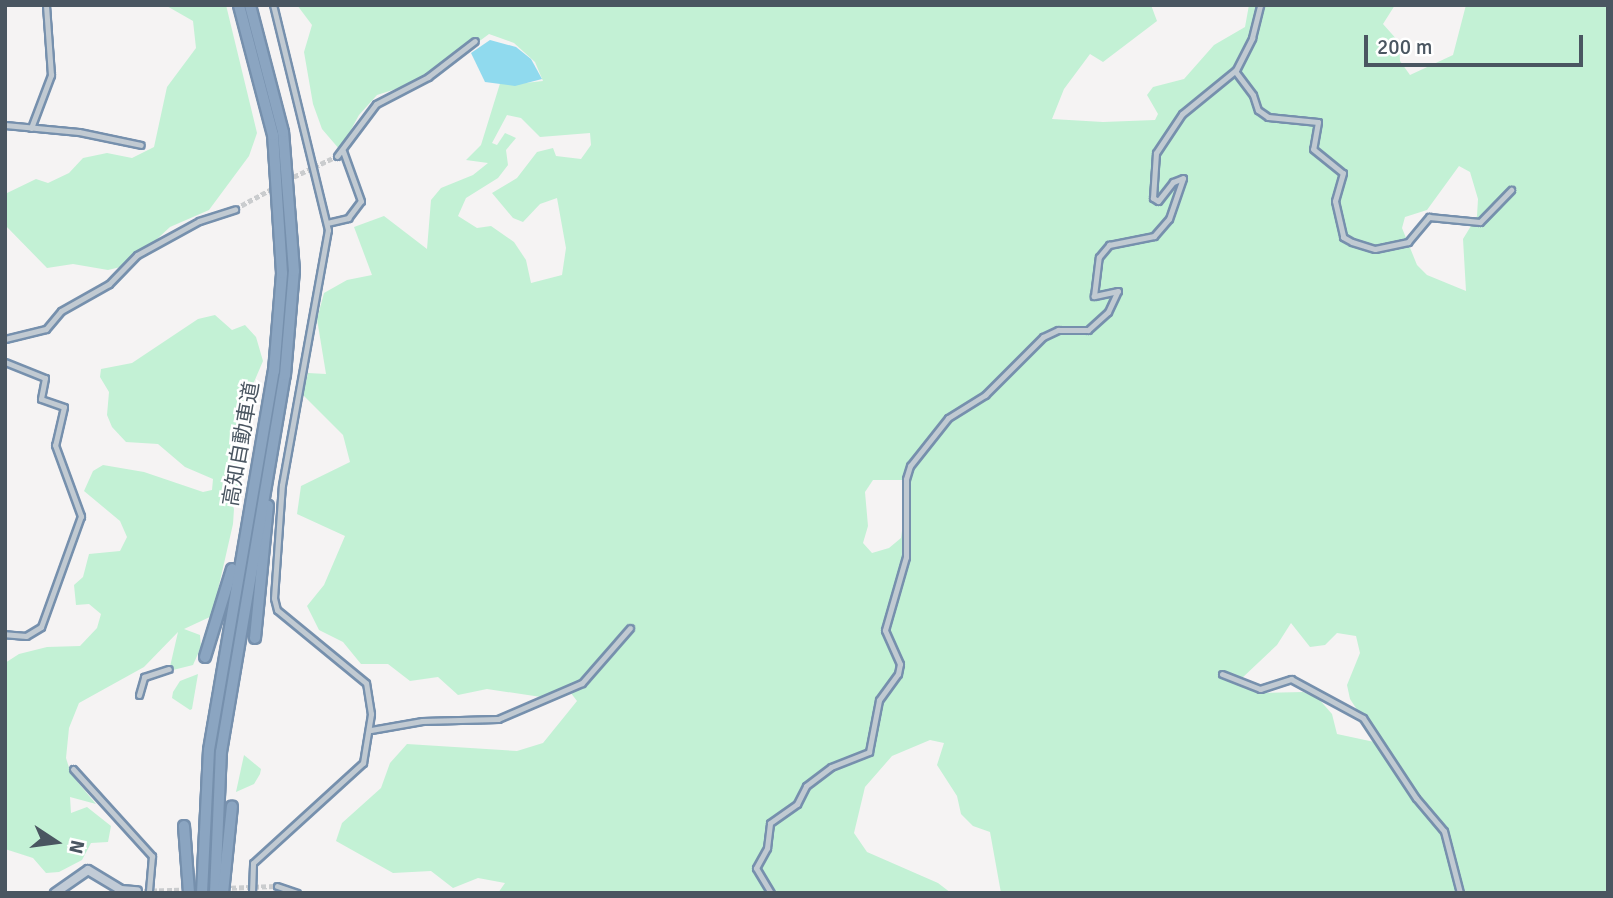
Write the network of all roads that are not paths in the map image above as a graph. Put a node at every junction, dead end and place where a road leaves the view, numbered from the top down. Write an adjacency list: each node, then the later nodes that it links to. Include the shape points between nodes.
1 (46, 5): 9 (street, via 51,75)
2 (239, 5): 18 (highway, 高知自動車道, via 264,91 282,223)
3 (250, 5): 18 (highway, 高知自動車道, via 275,89 293,223 291,322)
4 (274, 5): 15 (street)
5 (1260, 5): 7 (street, via 1252,38)
6 (475, 41): 11 (street, via 428,77 376,104 364,115)
7 (1235, 71): 13 (street, via 1258,110 1268,117 1318,122 1313,149 1343,173 1335,201 1343,237 1352,243 1375,248 1408,242 1429,217 1480,222); 41 (street, via 1182,114 1156,152 1153,198 1158,201 1173,181 1183,178 1161,230 1109,245 1100,257 1094,296 1118,291 1101,321 1088,330 1058,330 1042,337 985,395 948,418 910,466 905,479 906,557 885,630 900,664 898,674 879,700 869,752 831,768 806,786 797,804 770,823 767,848 756,868)
8 (5, 125): 9 (street)
9 (31, 128): 10 (street)
10 (141, 145)
11 (343, 151): 12 (street); 15 (street, via 361,201 348,218)
12 (337, 156)
13 (1511, 190)
14 (235, 209): 16 (street, via 198,222 137,256 109,284 61,311 46,329)
15 (327, 223): 26 (street, via 327,246 282,485 274,598 277,610 366,683)
16 (5, 340)
17 (5, 362): 20 (street, via 45,378 41,399 64,407 55,445 81,516 62,558 41,627 26,636)
18 (272, 419): 21 (highway); 22 (highway); 36 (highway, 高知自動車道, via 215,700 204,803); 37 (highway, 高知自動車道, via 227,702 216,804)
19 (630, 628): 26 (street, via 582,683 498,719 422,721)
20 (5, 634)
21 (255, 638)
22 (205, 657)
23 (169, 669): 25 (street, via 144,677)
24 (1222, 674): 42 (street, via 1260,689 1291,679 1363,718 1416,799 1444,831)
25 (139, 695)
26 (371, 730): 39 (street, via 363,762 253,863)
27 (73, 769): 34 (street, via 152,856)
28 (232, 806): 38 (highway)
29 (184, 826): 35 (highway)
30 (277, 886): 40 (street)
31 (121, 891): 32 (street); 33 (street, via 88,870)
32 (137, 891)
33 (55, 893)
34 (149, 893)
35 (189, 893)
36 (202, 893)
37 (215, 893)
38 (223, 893)
39 (252, 893)
40 (297, 893)
41 (771, 893)
42 (1460, 893)

